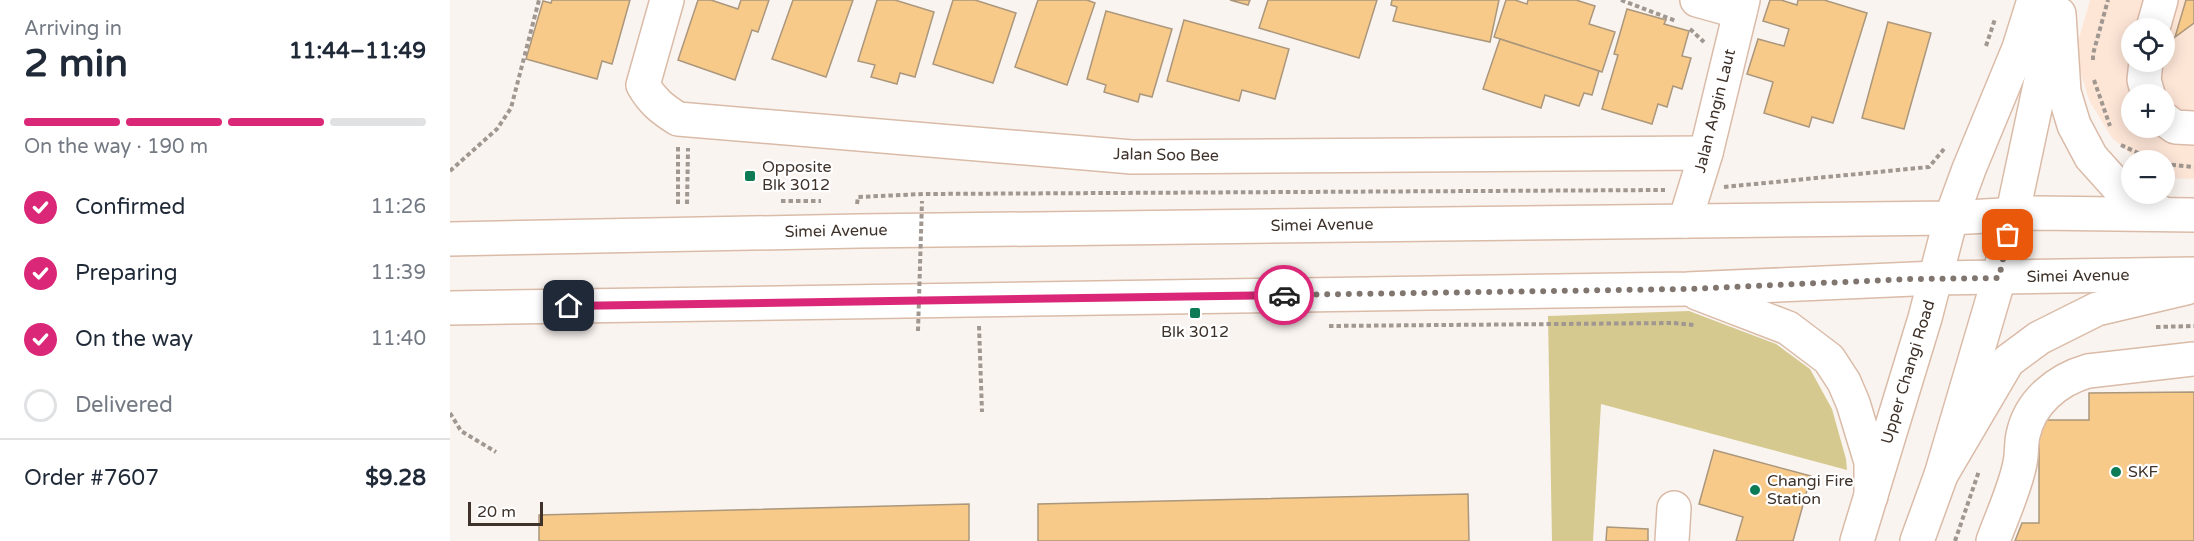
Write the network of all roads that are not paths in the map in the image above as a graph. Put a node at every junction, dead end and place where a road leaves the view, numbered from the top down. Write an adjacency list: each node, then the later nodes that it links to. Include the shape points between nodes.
1 (666, 0): 9 (main road, Jalan Soo Bee, via 643,84 650,98 678,119 1132,156)
2 (1697, 0): 5 (main road)
3 (2161, 0): 6 (main road)
4 (2052, 5): 10 (main road, via 2047,52); 11 (main road, via 2064,92 2073,125 2091,158 2118,187); 12 (main road, Upper Changi Road, via 2019,48)
5 (1742, 6): 9 (main road, Jalan Angin Laut)
6 (2156, 18)
7 (2175, 127): 8 (main road)
8 (2194, 128)
9 (1706, 153): 13 (main road, Jalan Angin Laut)
10 (2013, 213): 11 (main road, Simei Avenue); 12 (main road, Simei Avenue); 17 (main road)
11 (2179, 215)
12 (1951, 218): 13 (main road, Simei Avenue); 16 (main road, Upper Changi Road)
13 (1685, 221): 14 (main road, Simei Avenue)
14 (450, 239)
15 (2194, 274): 17 (main road, Simei Avenue)
16 (1936, 278): 17 (main road, Simei Avenue); 19 (main road, Simei Avenue); 23 (main road, Upper Changi Road)
17 (1999, 278): 22 (main road)
18 (2194, 286): 22 (main road, via 2097,309 2039,338 2008,362)
19 (1687, 289): 20 (main road, Simei Avenue); 23 (main road, via 1788,328 1829,359 1853,403 1871,462)
20 (450, 308)
21 (2194, 359): 28 (main road, via 2088,371 2051,390 2033,408 2023,434 2020,463)
22 (1941, 475): 27 (main road)
23 (1871, 496): 26 (main road, Upper Changi Road)
24 (1674, 508): 25 (main road)
25 (1671, 541)
26 (1857, 541)
27 (1917, 541)
28 (1993, 541)

